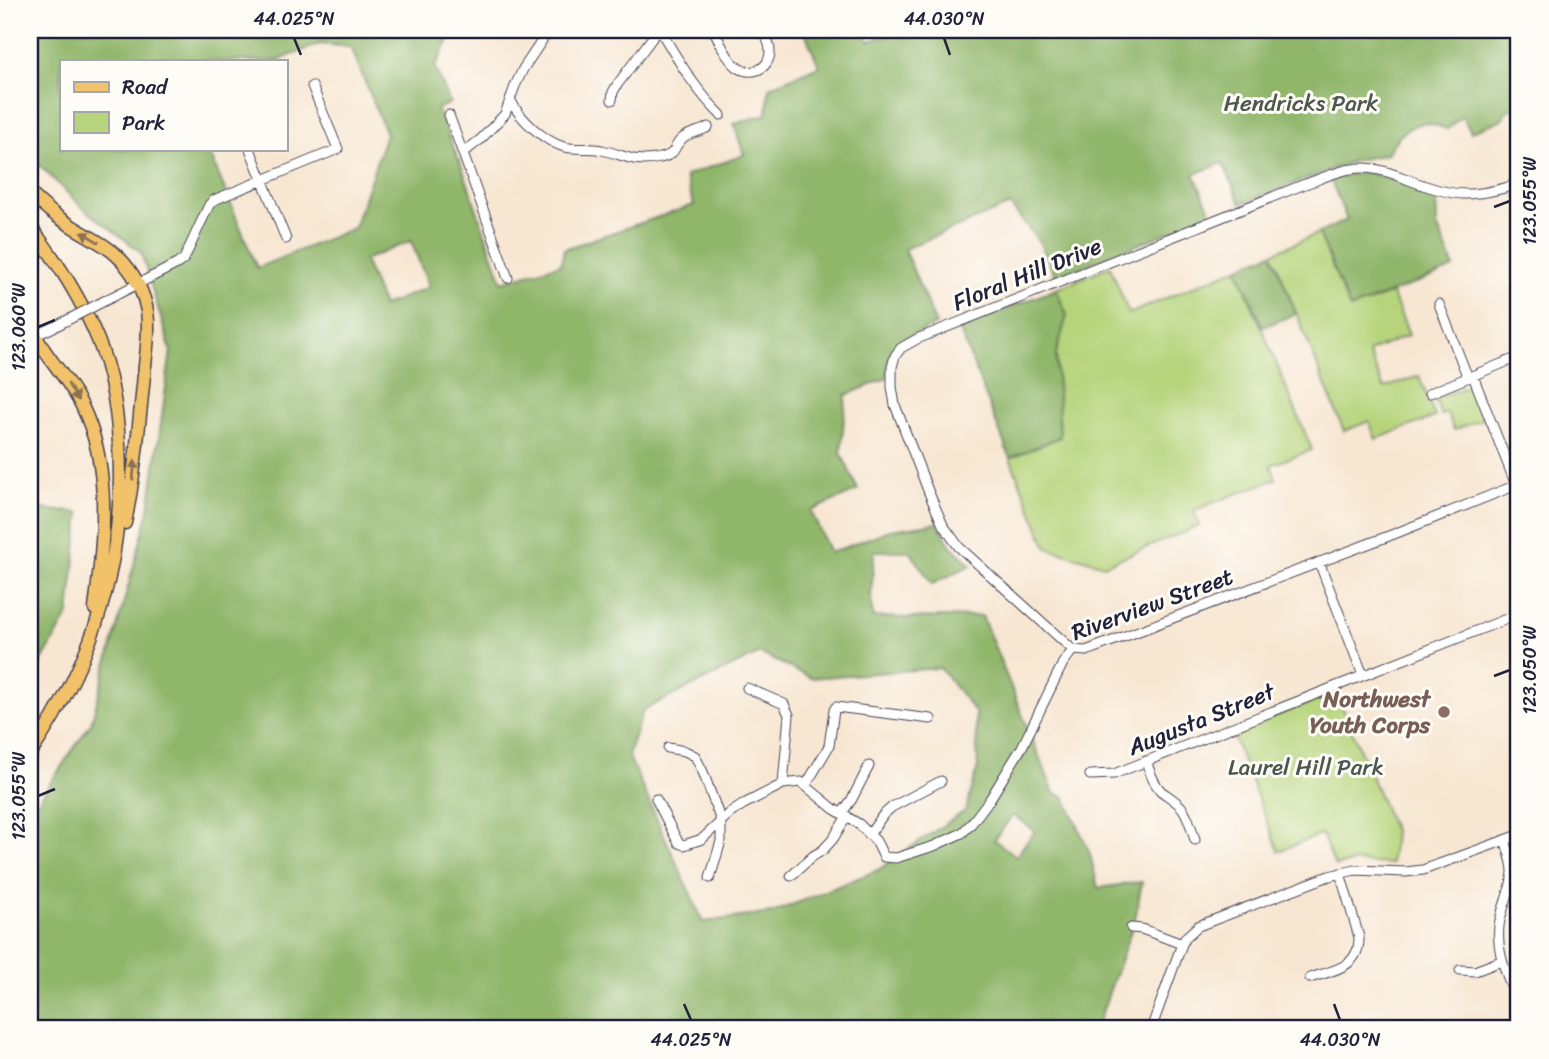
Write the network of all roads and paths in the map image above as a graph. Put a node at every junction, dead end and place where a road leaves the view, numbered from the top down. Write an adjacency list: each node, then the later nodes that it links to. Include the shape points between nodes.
1 (549, 30): 7 (street, via 523,69)
2 (659, 30): 6 (street, via 617,85); 8 (street)
3 (714, 30): 4 (street, via 734,64 755,71 766,65 770,54)
4 (763, 30)
5 (313, 86): 13 (street, via 338,149)
6 (612, 100)
7 (510, 101): 10 (street, via 526,122 554,142 635,161 671,154 684,137); 12 (street, via 505,114)
8 (720, 115)
9 (449, 116): 12 (street)
10 (708, 127)
11 (250, 150): 13 (street)
12 (463, 153): 18 (street)
13 (262, 180): 17 (street); 19 (street, via 214,200 184,259)
14 (1519, 184): 30 (street, Floral Hill Drive, via 1469,195 1448,193 1380,170 1342,172 901,348 892,367 895,405 943,525 960,547)
15 (30, 193): 19 (main road, one-way to 15, via 109,248 66,223)
16 (30, 226): 26 (main road, via 71,285 108,370 120,460)
17 (286, 239)
18 (508, 278)
19 (137, 284): 21 (street, bridge, via 54,327); 26 (main road, one-way to 19, via 134,475 147,338 146,307)
20 (1439, 304): 23 (street)
21 (31, 333): 29 (main road, one-way to 29, via 70,385 98,451 102,531)
22 (1511, 360): 23 (street)
23 (1470, 377): 24 (street); 25 (street)
24 (1430, 393)
25 (1517, 484): 27 (street, Riverview Street)
26 (114, 561): 29 (main road)
27 (1319, 562): 30 (street, Riverview Street, via 1086,651); 31 (street)
28 (1519, 614): 31 (street, Augusta Street)
29 (92, 637): 35 (main road, via 61,706)
30 (1073, 650): 45 (street, Riverview Street, via 1022,747 990,799 962,833 896,858 884,857)
31 (1363, 675): 36 (street, Augusta Street)
32 (747, 688): 40 (street, via 784,704 789,715)
33 (931, 719): 41 (street, via 836,707 829,746)
34 (668, 748): 44 (street, via 695,757)
35 (30, 754)
36 (1146, 761): 38 (street, Augusta Street, via 1114,774); 47 (street, via 1153,781 1182,808)
37 (869, 766): 43 (street)
38 (1090, 775)
39 (941, 781): 45 (street, via 892,807)
40 (783, 784): 41 (street); 44 (street)
41 (806, 785): 43 (street)
42 (656, 799): 44 (street, via 684,845 702,839)
43 (844, 815): 45 (street); 50 (street, via 833,839)
44 (721, 821): 51 (street, via 721,841)
45 (869, 835)
46 (1519, 835): 48 (street)
47 (1195, 840)
48 (1505, 840): 49 (street, via 1423,870); 54 (street, via 1513,873 1499,925)
49 (1340, 873): 53 (street, via 1207,922); 56 (street, via 1359,948 1347,964)
50 (791, 876)
51 (710, 878)
52 (1131, 928): 53 (street)
53 (1182, 944): 58 (street)
54 (1502, 961): 55 (street, via 1475,971); 57 (street)
55 (1460, 970)
56 (1310, 978)
57 (1519, 1006)
58 (1151, 1029)

